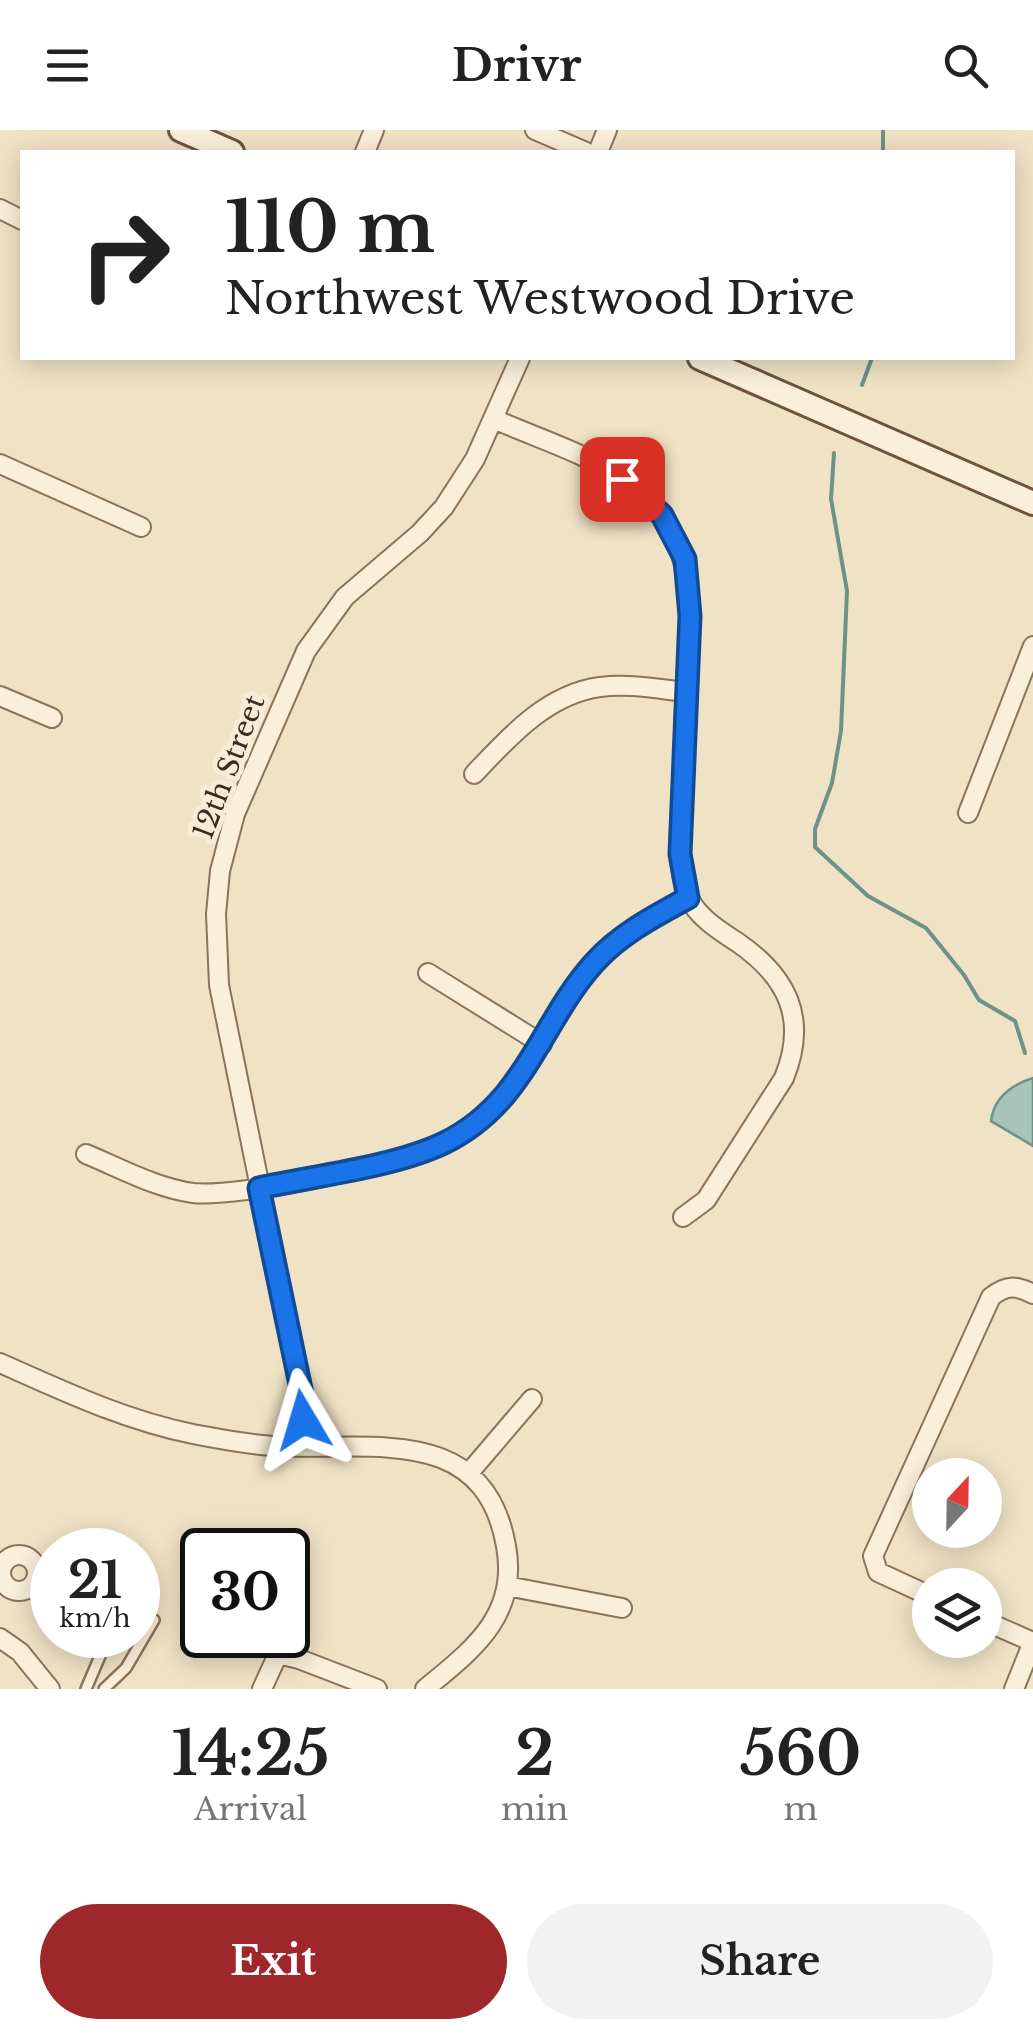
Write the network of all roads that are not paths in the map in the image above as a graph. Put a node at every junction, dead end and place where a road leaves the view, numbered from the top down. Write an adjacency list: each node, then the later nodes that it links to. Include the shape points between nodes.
1 (180, 130): 3 (street)
2 (535, 130): 4 (street)
3 (227, 150)
4 (581, 150)
5 (519, 360): 7 (street, 12th Street)
6 (705, 360): 9 (street)
7 (494, 420): 12 (street, via 602,466 662,515 685,559 689,585); 21 (street, 12th Street, via 444,507 345,597 315,637 235,814 219,880 216,956)
8 (0, 464): 10 (street)
9 (1033, 503)
10 (141, 527)
11 (1033, 646): 16 (street)
12 (686, 692): 15 (street, via 600,687 572,695 526,724); 17 (street, via 680,854)
13 (0, 696): 14 (street)
14 (52, 718)
15 (474, 774)
16 (968, 813)
17 (688, 898): 19 (street, via 634,929 594,963); 22 (street, via 776,974 795,1036 784,1078 706,1200)
18 (428, 973): 19 (street)
19 (542, 1044): 21 (street, via 491,1110 444,1143)
20 (86, 1154): 21 (street, via 178,1190)
21 (259, 1188): 26 (street, 12th Street, via 302,1394)
22 (683, 1217)
23 (1033, 1294): 29 (street, via 1001,1280 872,1556 869,1569)
24 (0, 1363): 26 (street, via 163,1428)
25 (532, 1400): 27 (street)
26 (304, 1446): 27 (street, via 412,1448)
27 (468, 1474): 28 (street, via 504,1532)
28 (508, 1586): 32 (street); 43 (street, via 486,1634)
29 (912, 1588)
30 (10, 1589): 31 (street)
31 (0, 1608)
32 (622, 1608)
33 (1002, 1628): 35 (street)
34 (0, 1638): 38 (street)
35 (1033, 1642): 44 (street)
36 (99, 1658): 39 (lane)
37 (132, 1658): 40 (lane)
38 (50, 1689)
39 (86, 1689)
40 (104, 1689)
41 (262, 1689): 42 (street, via 278,1654)
42 (377, 1689)
43 (425, 1689)
44 (1014, 1689)

